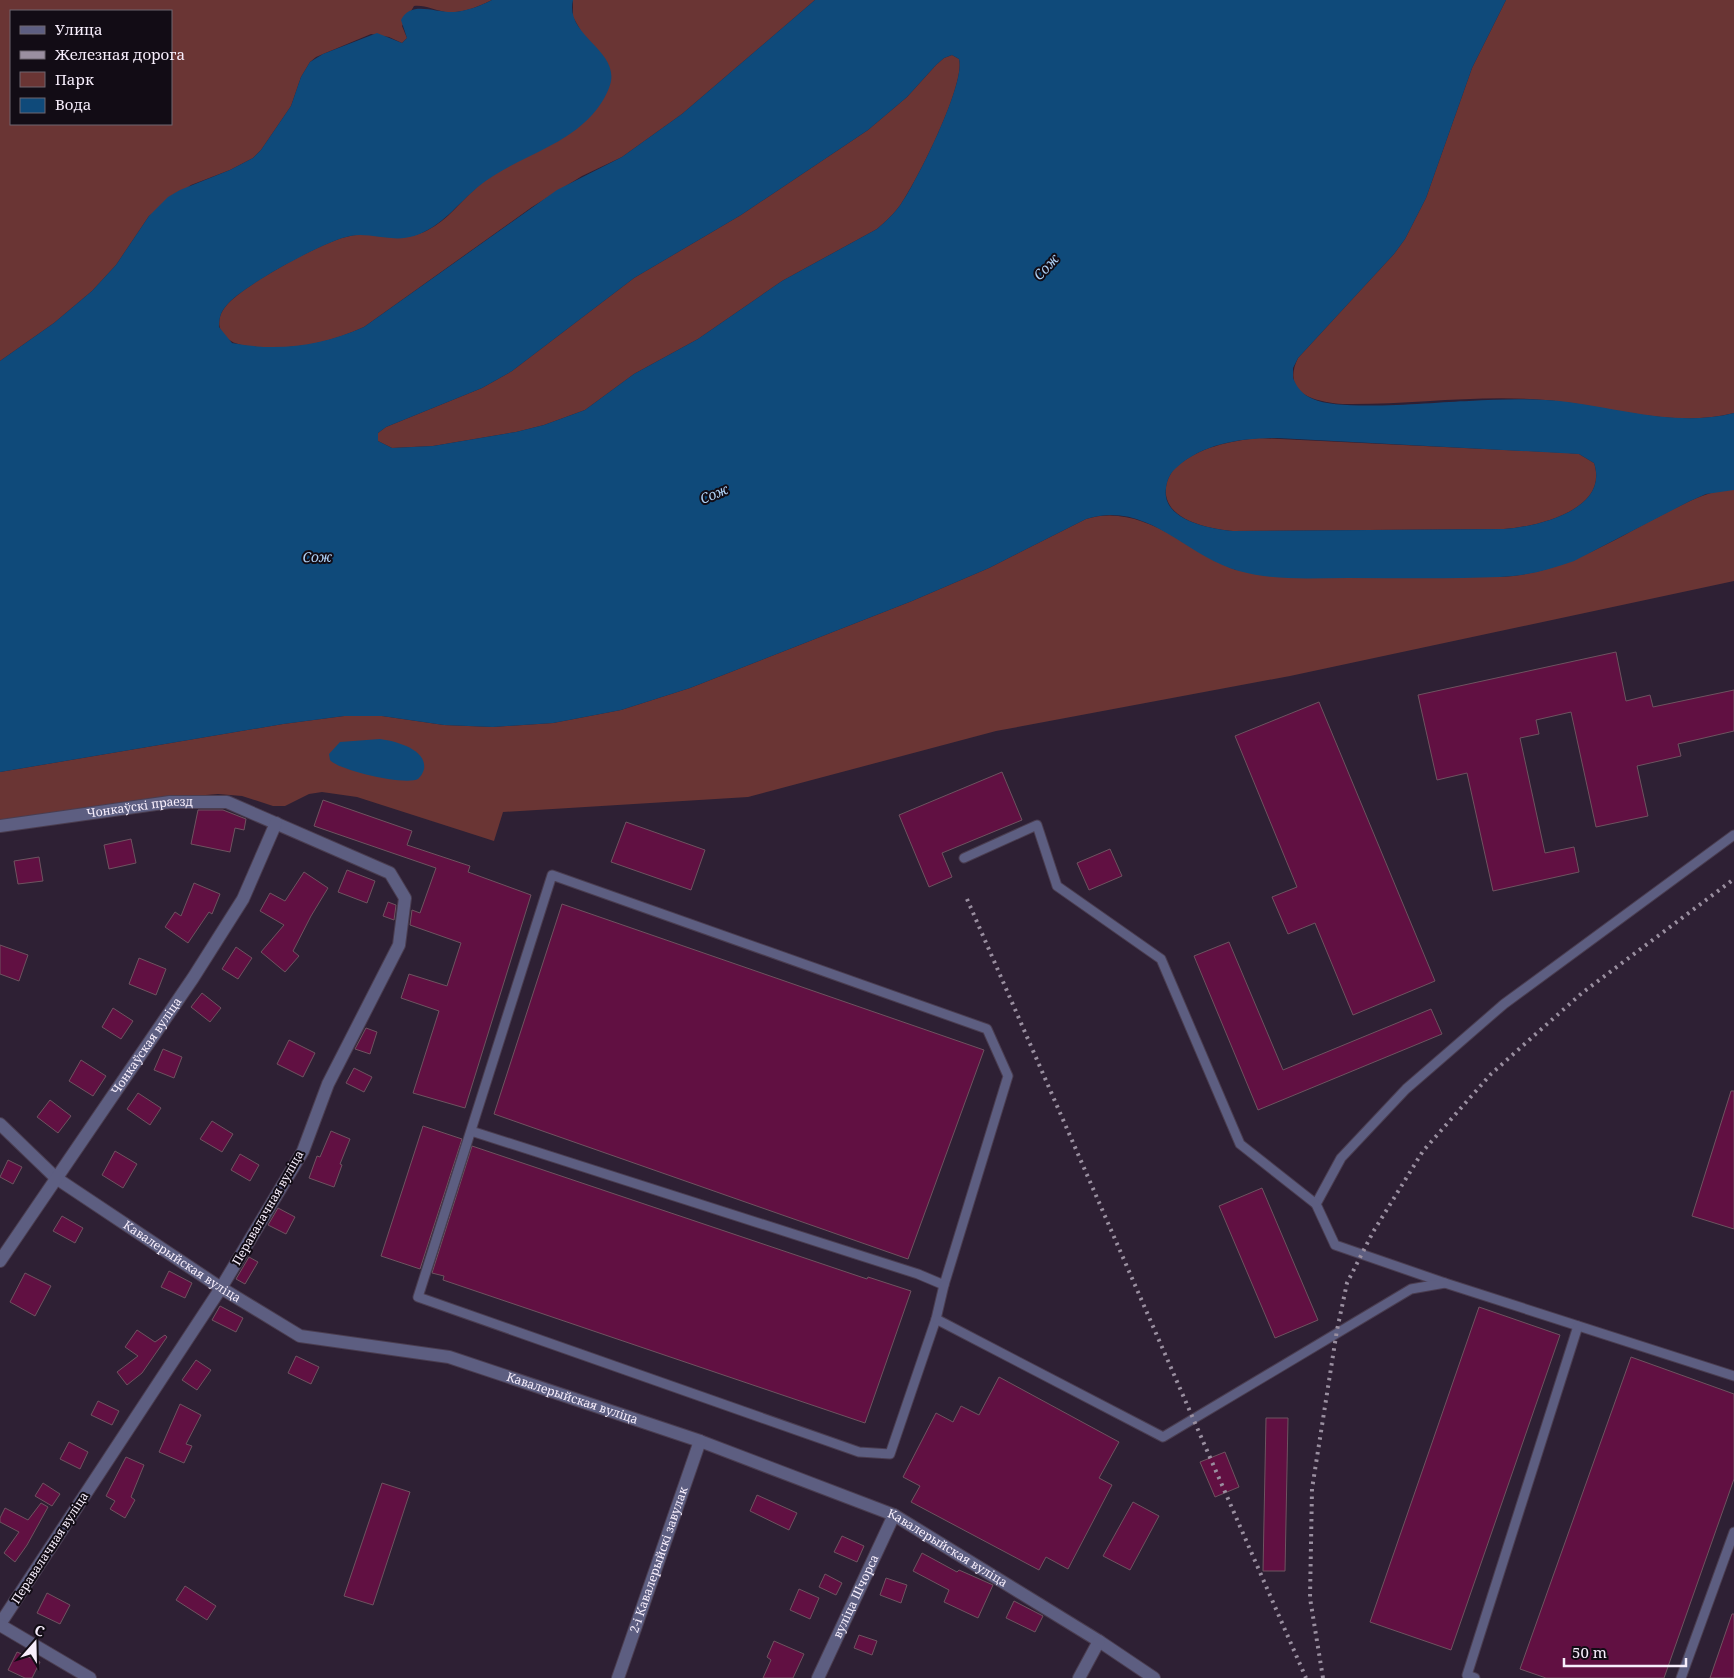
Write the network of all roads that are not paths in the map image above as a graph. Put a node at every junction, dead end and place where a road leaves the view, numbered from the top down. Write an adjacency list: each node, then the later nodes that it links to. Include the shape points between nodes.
1 (276, 823): 2 (street, Чонкаўскі праезд, via 227,802 170,802); 7 (street, Чонкаўская вуліца, via 243,899); 12 (street, Перавалачная вуліца, via 390,874 405,898 404,907 399,945 328,1084 303,1151)
2 (0, 826)
3 (1734, 835): 8 (lane, via 1504,1004 1406,1089 1341,1158)
4 (964, 858): 8 (lane, via 1037,825 1057,886 1161,959 1240,1144)
5 (0, 1124): 7 (street, Кавалерыйская вуліца)
6 (471, 1131): 11 (lane); 11 (lane, via 552,874 987,1030 1008,1076); 13 (lane, via 418,1297 859,1452 890,1454)
7 (56, 1178): 9 (street, Чонкаўская вуліца); 12 (street, Кавалерыйская вуліца)
8 (1316, 1204): 10 (lane, via 1335,1245)
9 (0, 1261)
10 (1445, 1283): 13 (lane, via 1412,1288 1164,1436); 14 (lane)
11 (944, 1285): 13 (lane)
12 (221, 1288): 16 (street, Кавалерыйская вуліца, via 300,1336 449,1357); 19 (street, Перавалачная вуліца)
13 (936, 1319)
14 (1578, 1326): 15 (lane); 26 (lane, via 1466,1675)
15 (1734, 1376)
16 (700, 1441): 17 (street, Кавалерыйская вуліца); 22 (street, 2-і Кавалерыйскі завулак)
17 (894, 1515): 20 (street, Кавалерыйская вуліца); 23 (street, вуліца Шчорса)
18 (1734, 1532): 27 (lane)
19 (0, 1624): 21 (street)
20 (1098, 1640): 24 (street); 25 (street, Кавалерыйская вуліца)
21 (90, 1678)
22 (618, 1678)
23 (818, 1678)
24 (1079, 1678)
25 (1154, 1678)
26 (1475, 1678)
27 (1681, 1678)

